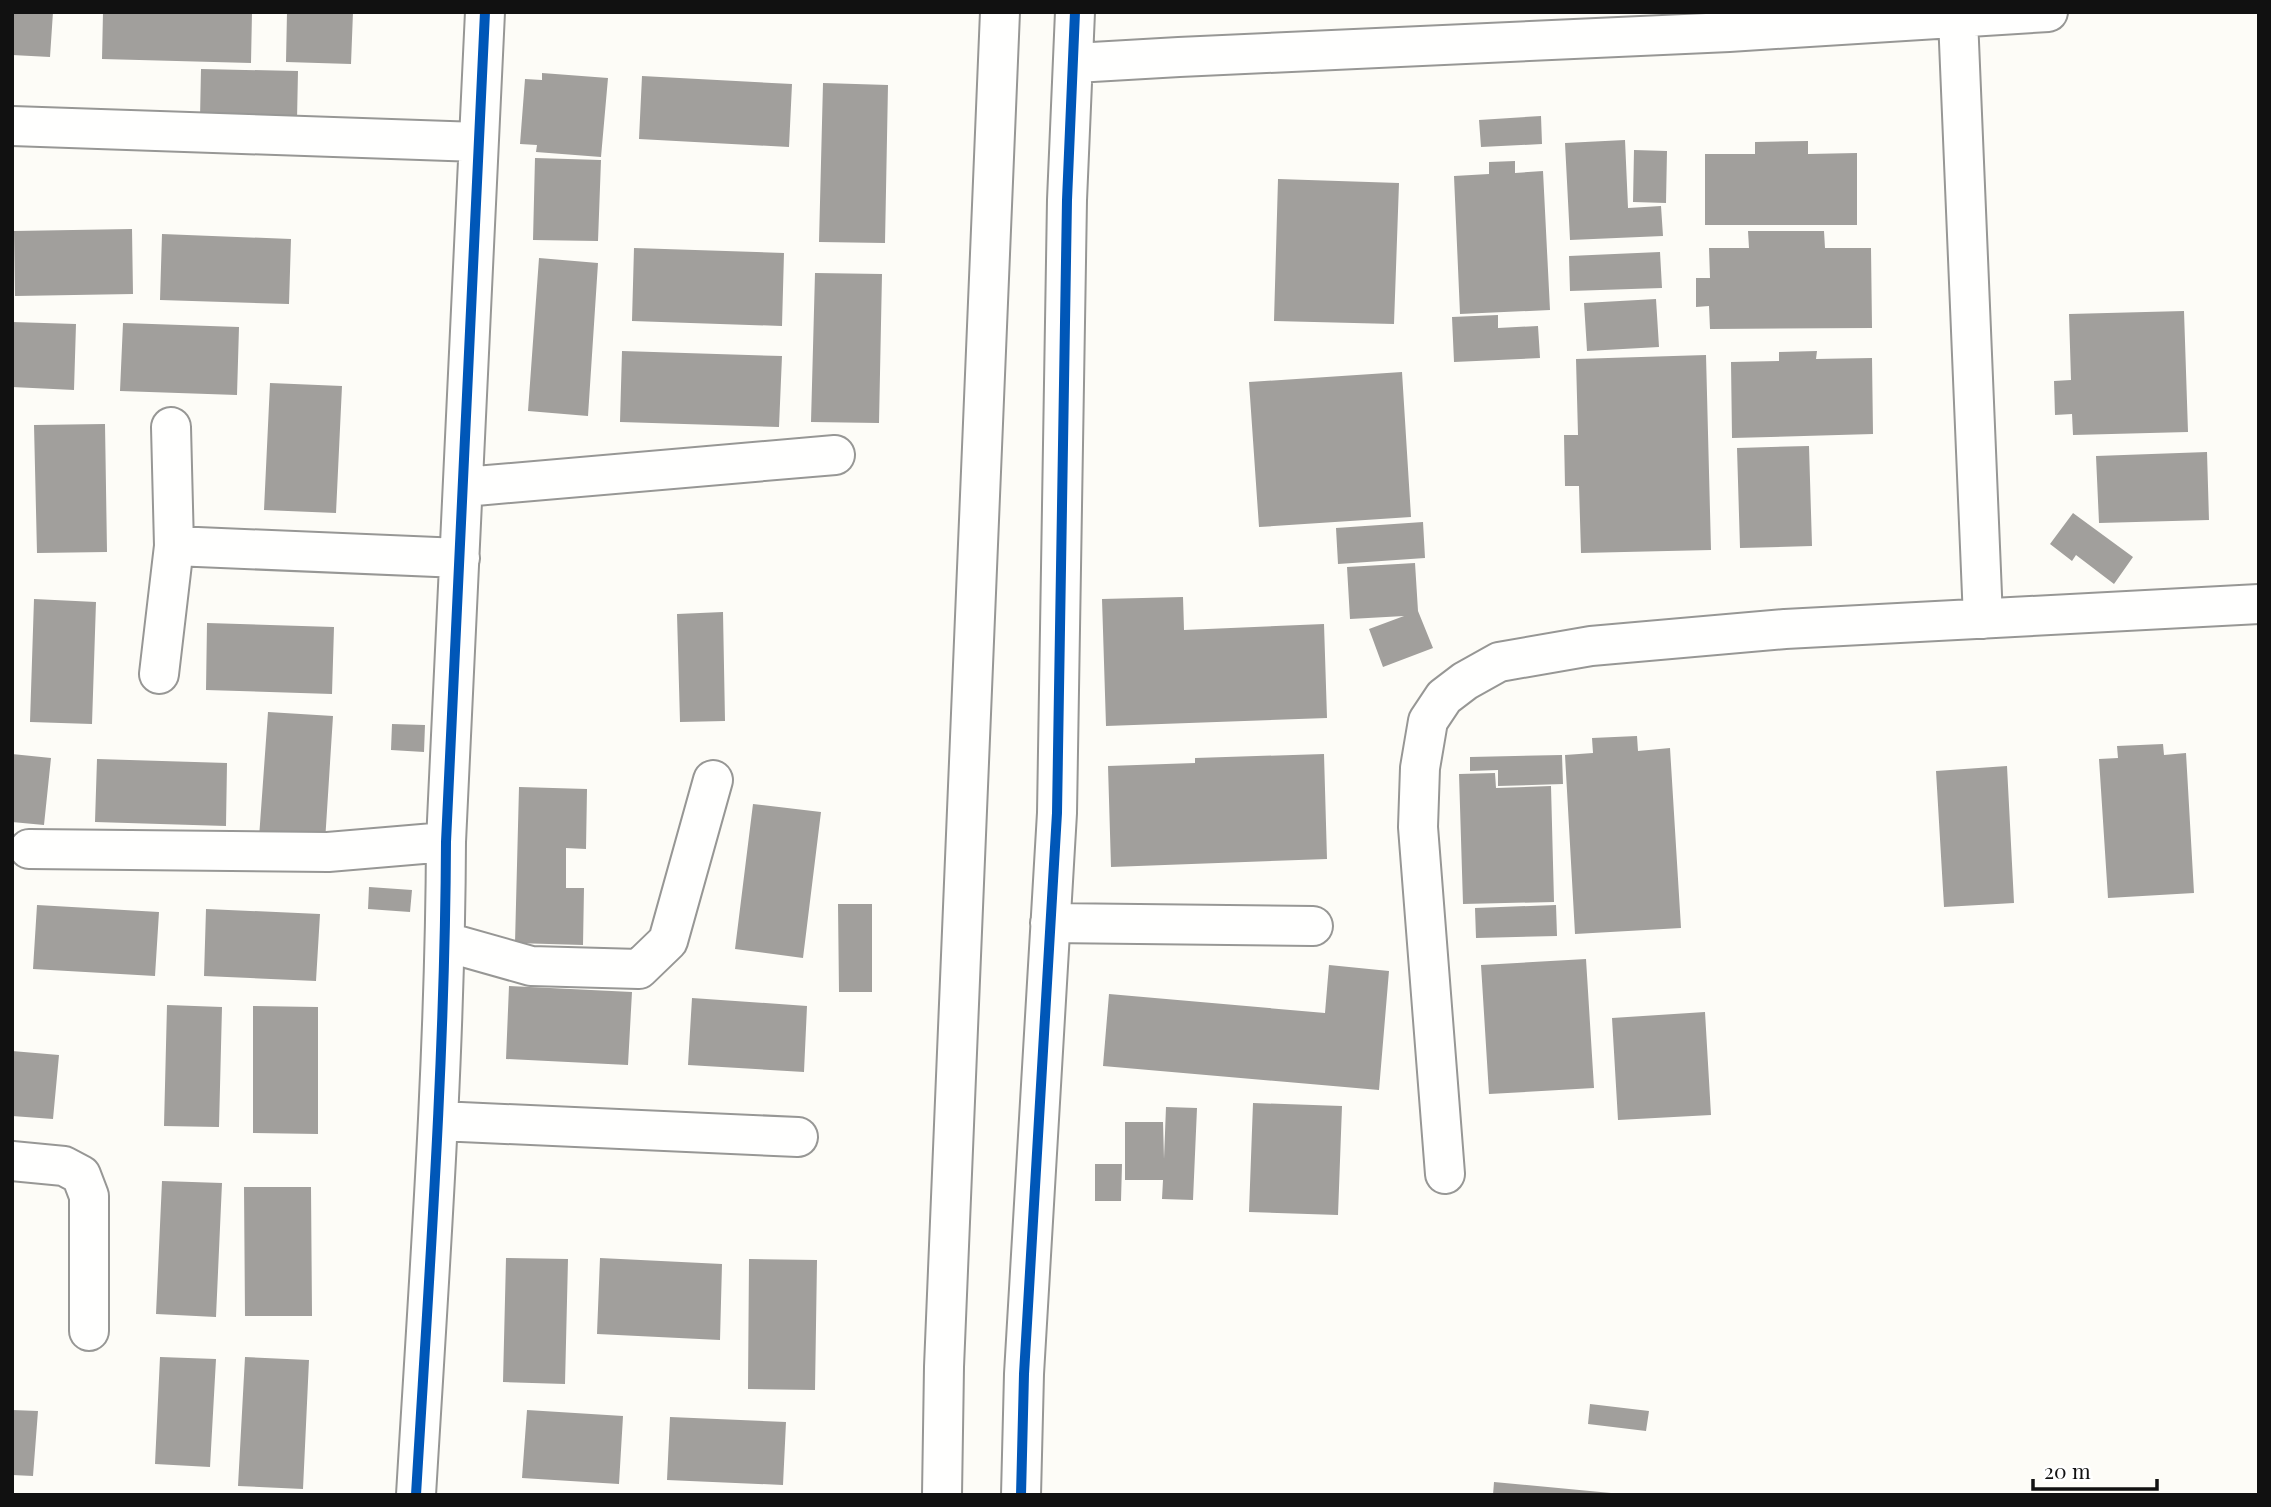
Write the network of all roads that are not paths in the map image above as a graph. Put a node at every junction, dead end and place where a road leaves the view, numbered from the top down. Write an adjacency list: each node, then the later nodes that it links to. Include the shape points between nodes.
1 (485, 12): 8 (street)
2 (1000, 12): 29 (street)
3 (1076, 12): 6 (street)
4 (2048, 12): 5 (street)
5 (1958, 18): 6 (street); 15 (street)
6 (1075, 63): 20 (street, via 1067,200 1057,813)
7 (12, 126): 8 (street)
8 (478, 142): 11 (street)
9 (172, 428): 12 (street)
10 (835, 456): 11 (street)
11 (464, 487): 13 (street)
12 (174, 546): 13 (street); 16 (street)
13 (460, 558): 18 (street)
14 (2259, 604): 15 (street)
15 (1983, 618): 26 (street, via 1591,646 1499,662 1444,697 1428,721 1420,768 1418,827)
16 (159, 674)
17 (713, 780): 22 (street, via 668,941 639,969 531,966)
18 (446, 842): 19 (street, via 328,852); 22 (street)
19 (29, 849)
20 (1050, 923): 21 (street); 30 (street)
21 (1313, 926)
22 (446, 942): 23 (street)
23 (439, 1121): 24 (street); 28 (street)
24 (798, 1136)
25 (12, 1161): 27 (street, via 64,1166 81,1175 89,1196)
26 (1445, 1174)
27 (89, 1331)
28 (416, 1495)
29 (942, 1495)
30 (1021, 1495)

